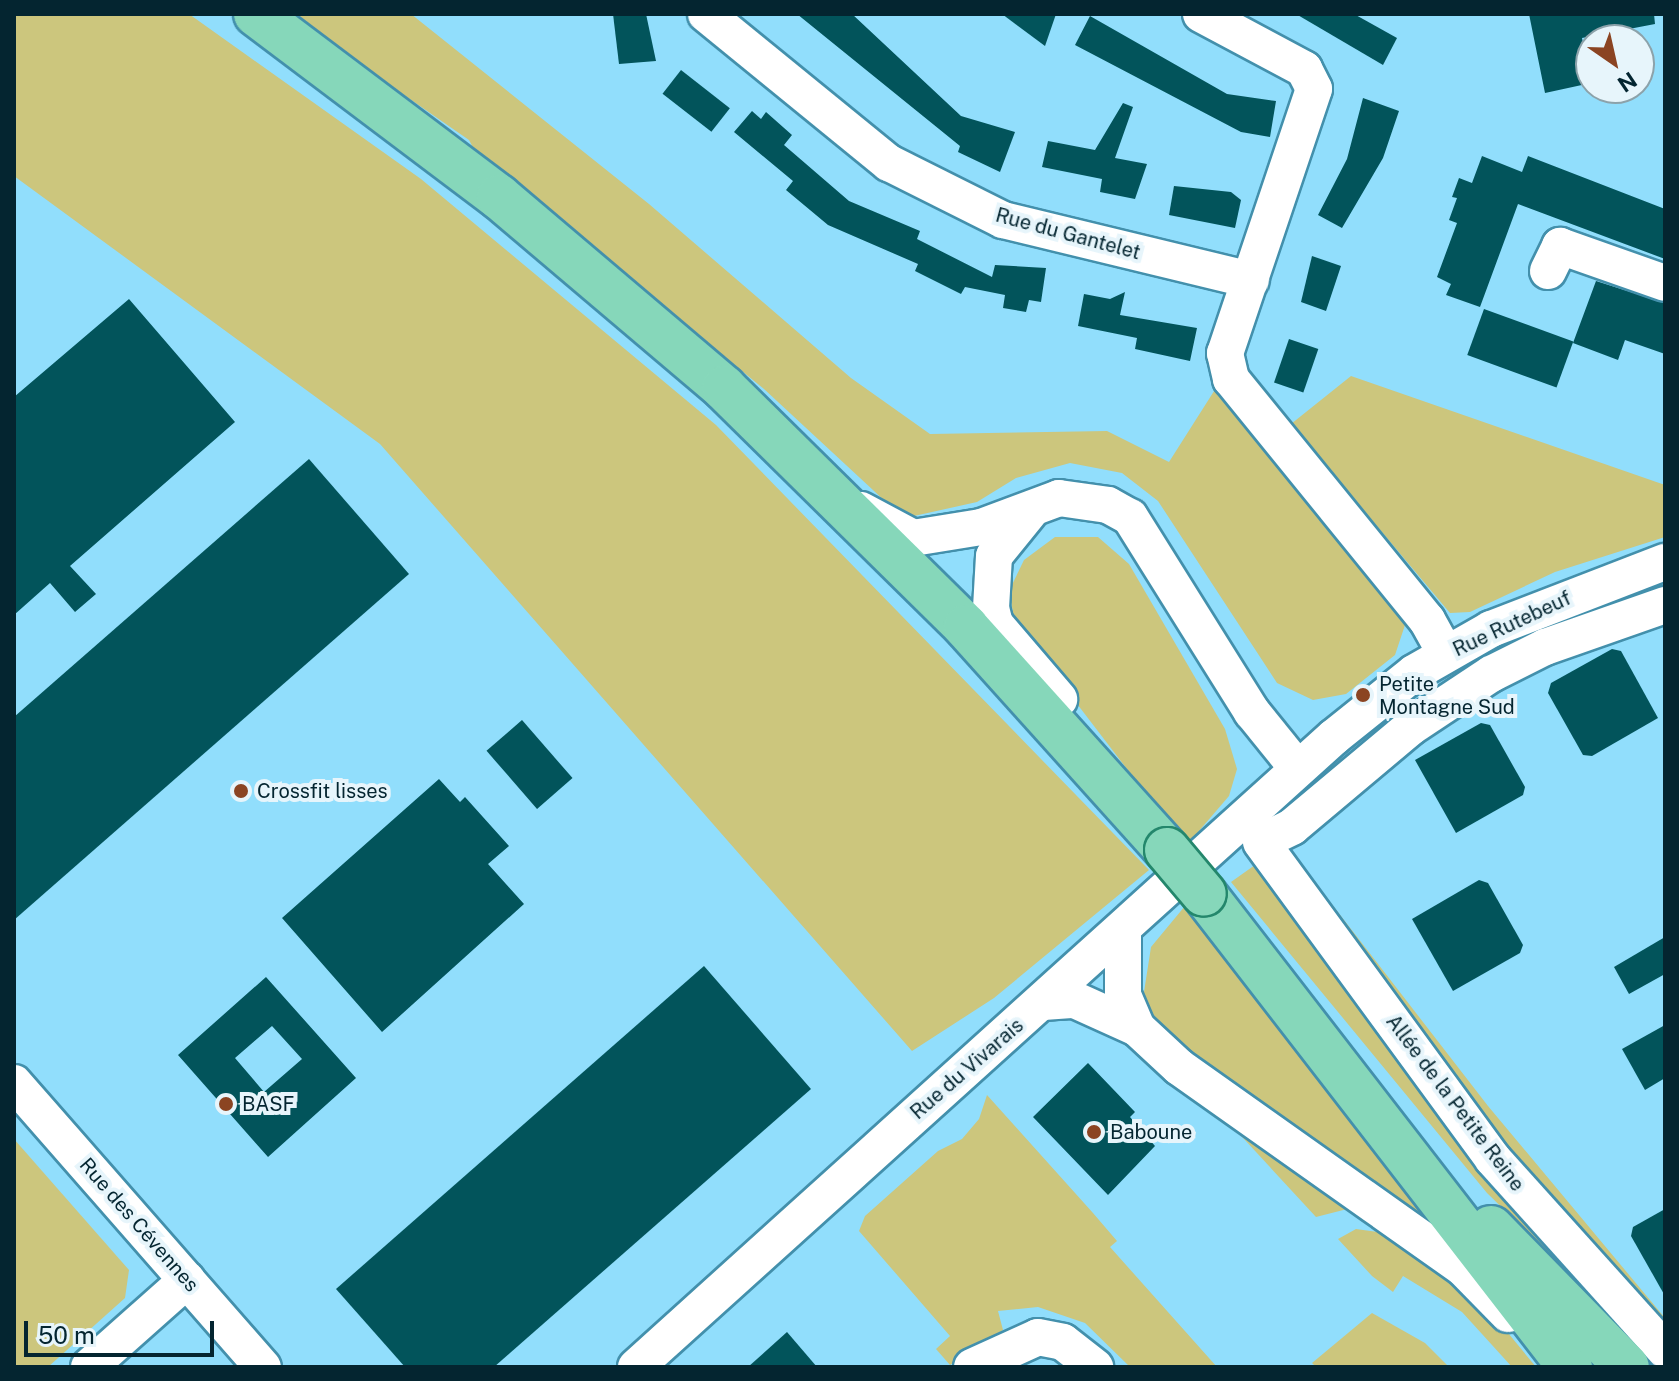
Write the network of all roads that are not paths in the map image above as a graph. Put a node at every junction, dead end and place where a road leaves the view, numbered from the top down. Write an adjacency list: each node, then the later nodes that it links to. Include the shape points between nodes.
1 (256, 14): 7 (main road, via 499,197)
2 (706, 14): 5 (street, Rue du Gantelet, via 889,163 1003,220)
3 (1201, 14): 5 (street, via 1313,78)
4 (1548, 271): 6 (street, via 1560,246)
5 (1251, 280): 11 (street, via 1225,353 1231,379 1427,620)
6 (1665, 283)
7 (822, 480): 8 (street, via 873,518 913,538 941,537); 13 (main road)
8 (1030, 512): 12 (street, via 1059,498 1084,499 1130,517 1252,712); 13 (street, via 1001,540 990,569 995,624 1063,704)
9 (1665, 562): 11 (street, Rue Rutebeuf, via 1491,629)
10 (1665, 605): 20 (street, Allée de la Petite Reine, via 1545,647 1491,674 1411,727 1292,827 1261,842 1493,1159)
11 (1446, 654): 12 (street, Rue Rutebeuf)
12 (1298, 769): 14 (street, Rue du Vivarais)
13 (1106, 776): 18 (main road, bridge)
14 (1123, 929): 15 (street, Rue du Vivarais); 16 (street, via 1123,995)
15 (1043, 1002): 16 (street, via 1075,1000); 23 (street, Rue du Vivarais)
16 (1137, 1028): 26 (street, via 1179,1067 1464,1269)
17 (14, 1083): 19 (street, Rue des Cévennes)
18 (1384, 1122): 27 (main road); 28 (main road)
19 (187, 1280): 21 (street); 22 (street, Rue des Cévennes)
20 (1665, 1350)
21 (89, 1367)
22 (263, 1367)
23 (636, 1367)
24 (972, 1367): 25 (street, via 1038,1337 1063,1342)
25 (1095, 1367)
26 (1552, 1367)
27 (1570, 1367)
28 (1627, 1367)

